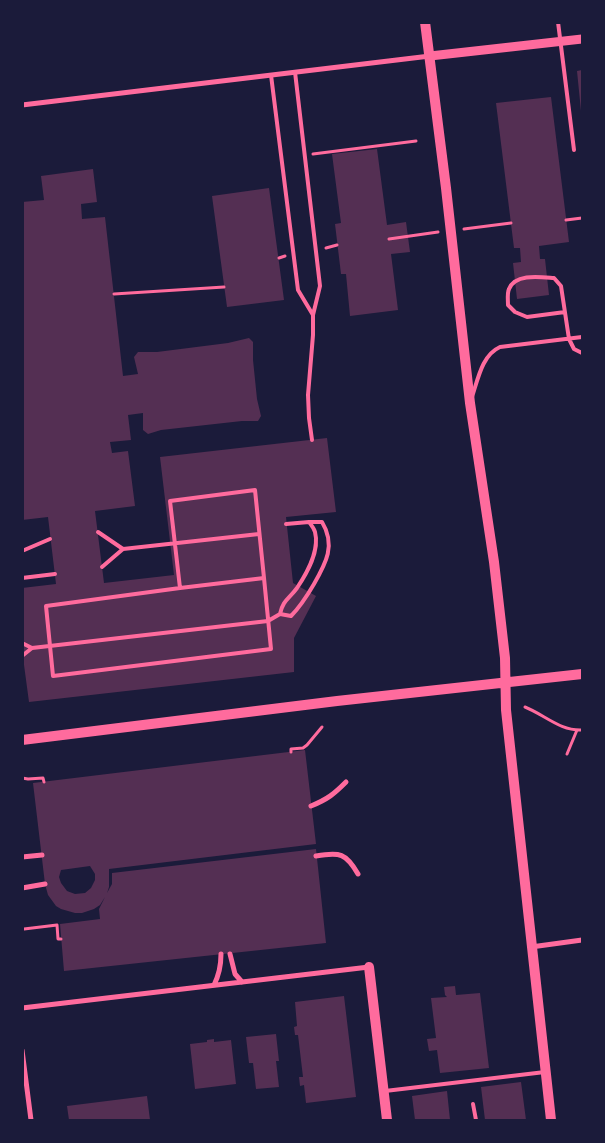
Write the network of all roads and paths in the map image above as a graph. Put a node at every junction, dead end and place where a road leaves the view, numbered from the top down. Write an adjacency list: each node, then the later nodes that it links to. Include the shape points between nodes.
1 (425, 22): 5 (main road)
2 (558, 22): 4 (lane)
3 (582, 38): 4 (street)
4 (560, 41): 5 (street); 10 (lane)
5 (430, 56): 6 (street); 21 (main road)
6 (294, 72): 7 (street); 17 (lane, via 320,286)
7 (271, 75): 8 (street); 17 (lane, via 298,290)
8 (22, 105)
9 (416, 141): 11 (path)
10 (574, 150)
11 (313, 154)
12 (582, 218): 13 (path)
13 (566, 220)
14 (224, 287): 15 (path)
15 (114, 294)
16 (565, 312): 16 (lane, via 561,286 554,278 523,278 513,282 508,290 508,305 515,312 528,316); 19 (lane)
17 (313, 315): 22 (lane, via 308,395)
18 (582, 337): 19 (lane)
19 (569, 339): 20 (lane, via 574,349); 21 (lane, via 494,350 484,363)
20 (582, 353)
21 (470, 404): 43 (main road, via 494,562)
22 (312, 440)
23 (309, 522): 24 (lane); 36 (lane, via 314,531 315,552 297,588 282,604); 36 (lane, via 322,522 328,531 327,560 299,608 291,616)
24 (286, 524)
25 (98, 532): 29 (lane)
26 (259, 534): 28 (lane); 28 (lane, via 255,490 170,501); 34 (lane)
27 (50, 539): 30 (lane)
28 (175, 543): 29 (lane); 35 (lane)
29 (123, 549): 31 (lane)
30 (22, 551)
31 (102, 567)
32 (55, 574): 33 (lane)
33 (22, 578)
34 (264, 578): 35 (lane); 37 (lane)
35 (180, 588): 39 (lane, via 46,606)
36 (280, 614): 37 (lane)
37 (268, 621): 39 (lane); 39 (lane, via 271,649 53,676)
38 (22, 643): 40 (lane)
39 (50, 646): 40 (lane)
40 (32, 648): 41 (lane)
41 (22, 656)
42 (582, 674): 43 (main road)
43 (505, 682): 48 (main road); 64 (main road)
44 (525, 707): 46 (path, via 562,727)
45 (322, 727): 49 (path, via 307,745 291,749)
46 (577, 730): 47 (path); 50 (path)
47 (582, 730)
48 (22, 740)
49 (291, 752)
50 (567, 754)
51 (22, 778): 52 (path, via 43,778)
52 (44, 782)
53 (346, 782): 54 (street, via 334,795)
54 (311, 806)
55 (42, 855): 57 (street)
56 (316, 856): 58 (street, via 332,854 345,857)
57 (22, 857)
58 (358, 874)
59 (45, 884): 60 (street)
60 (22, 888)
61 (24, 929): 62 (path, via 57,926 58,939)
62 (61, 939)
63 (582, 940): 64 (street)
64 (531, 947): 72 (main road)
65 (221, 954): 69 (street)
66 (230, 954): 68 (street, via 235,974)
67 (369, 966): 68 (street); 73 (main road)
68 (242, 982): 69 (street)
69 (214, 985): 70 (street)
70 (22, 1008)
71 (22, 1050): 74 (street)
72 (545, 1072): 73 (lane); 80 (main road)
73 (383, 1091): 78 (main road)
74 (29, 1102): 75 (lane); 77 (street)
75 (22, 1103)
76 (474, 1104): 79 (lane)
77 (31, 1120)
78 (387, 1120)
79 (476, 1120)
80 (551, 1120)

